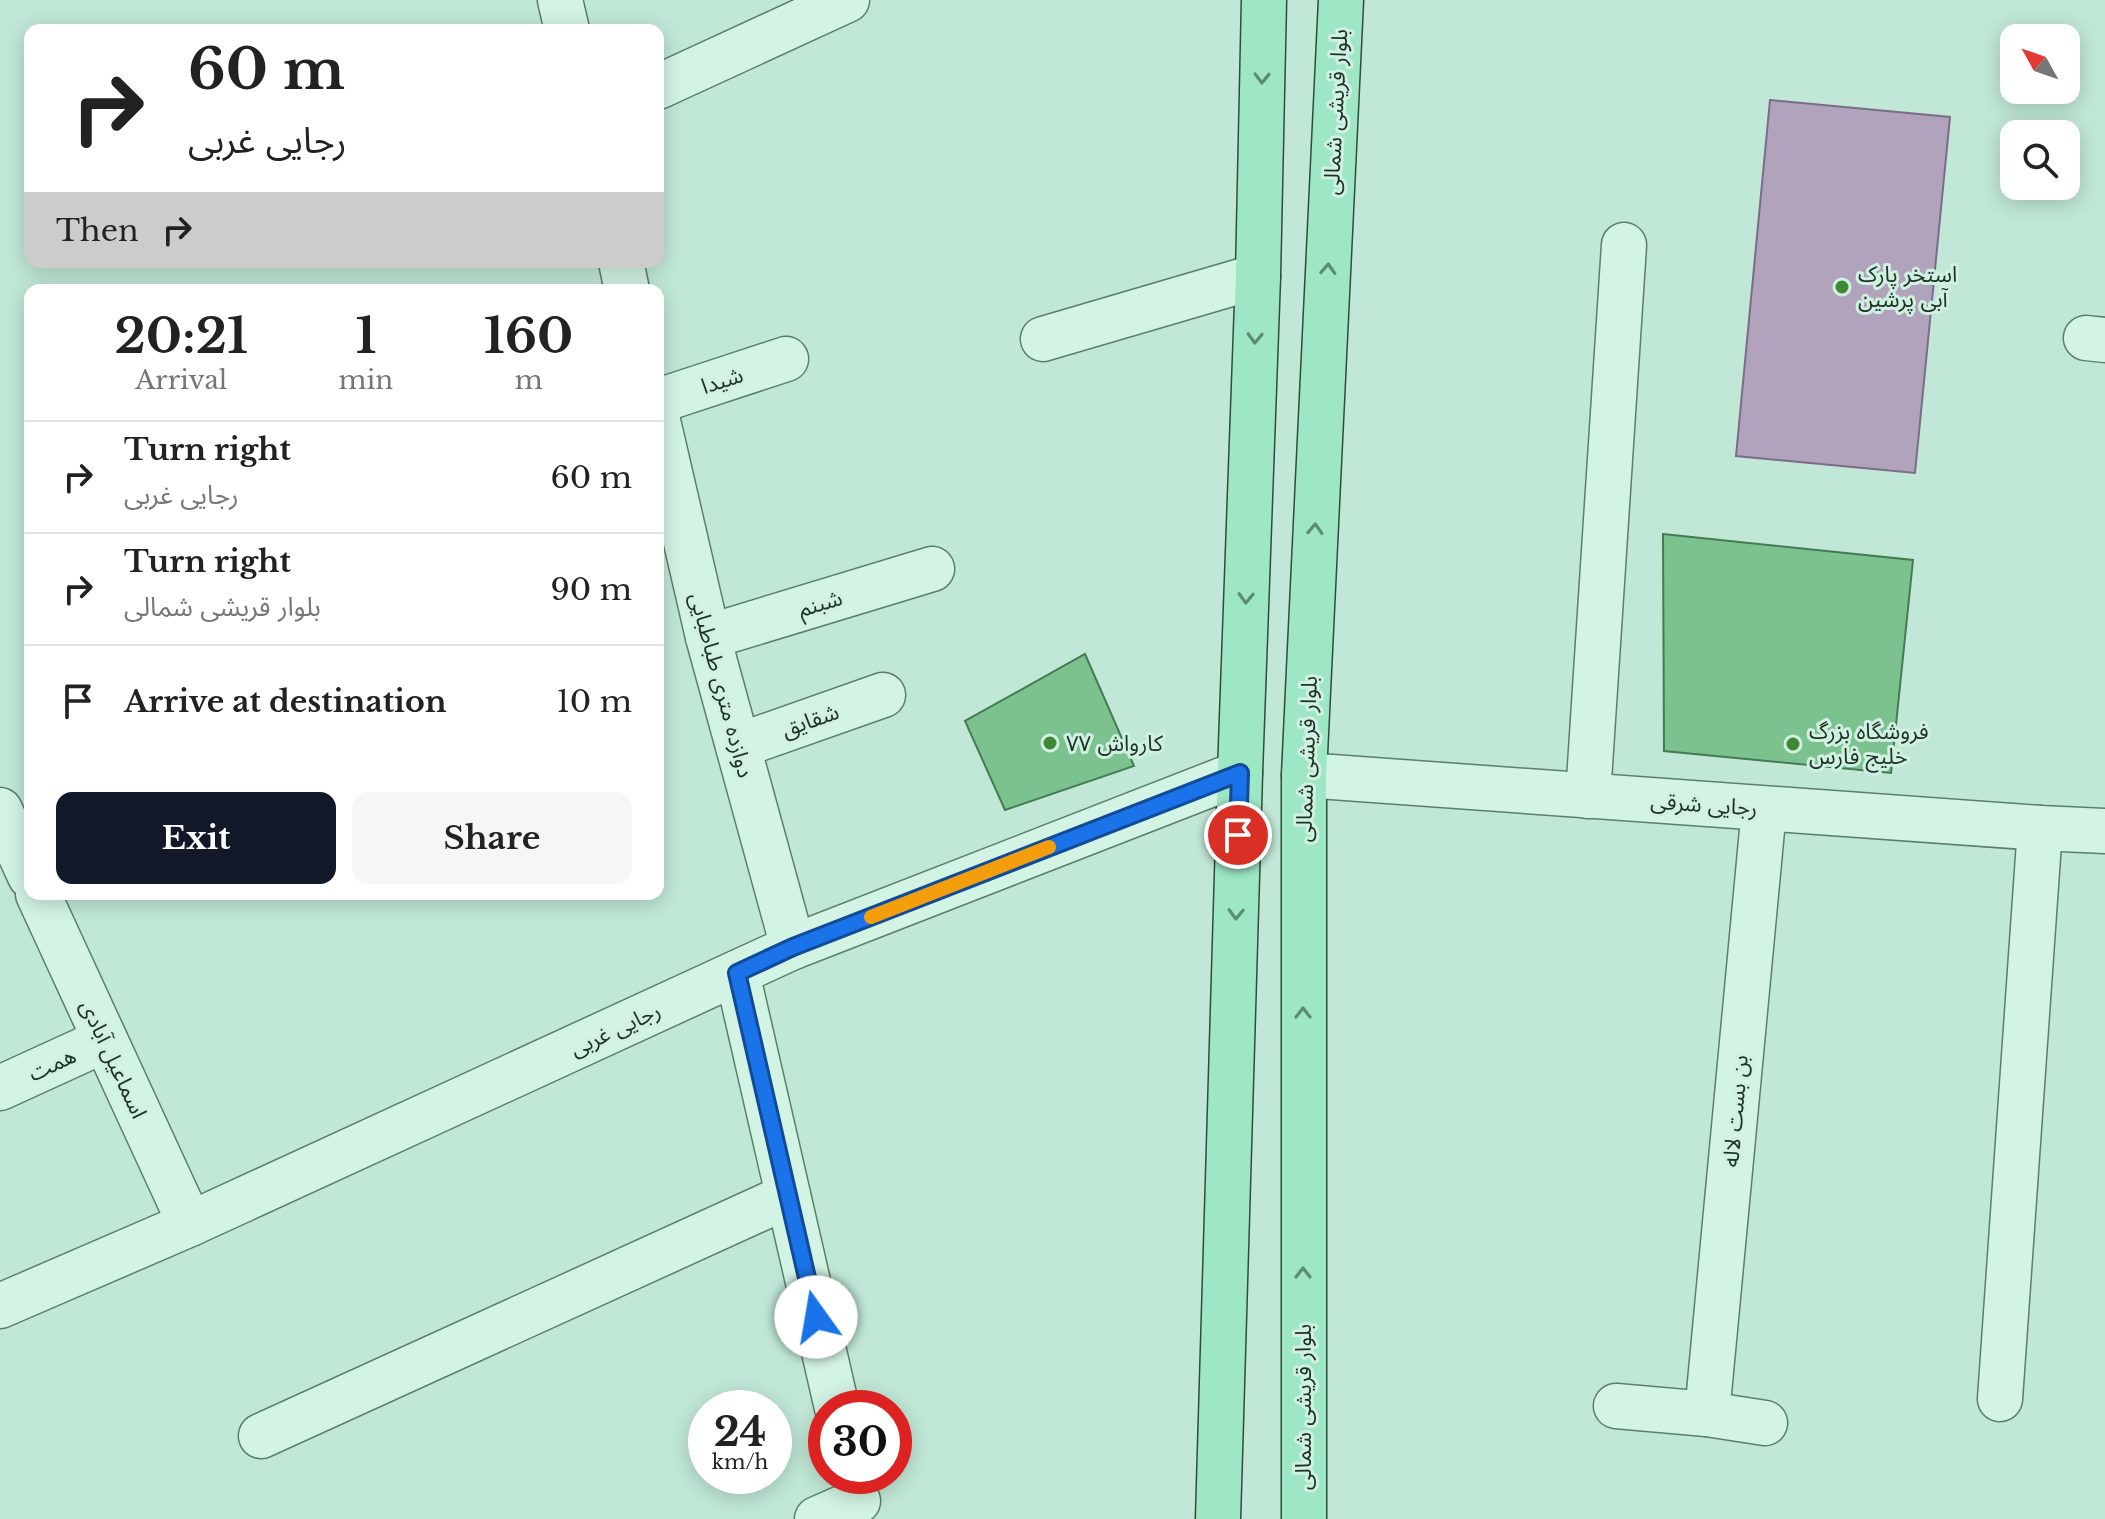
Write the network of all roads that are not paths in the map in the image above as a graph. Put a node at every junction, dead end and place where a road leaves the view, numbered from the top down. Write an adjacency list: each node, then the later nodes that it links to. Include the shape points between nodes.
1 (560, 0): 5 (street)
2 (847, 0): 6 (street)
3 (1264, 0): 8 (main road, one-way to 8)
4 (1341, 0): 18 (main road, بلوار قریشی شمالی, one-way to 4)
5 (566, 24)
6 (664, 84)
7 (1624, 245): 19 (street)
8 (1258, 276): 9 (street); 17 (main road, one-way to 17)
9 (1043, 339)
10 (786, 359): 11 (street, شیدا)
11 (664, 399)
12 (664, 447): 14 (street, دوازده متری طباطبایی)
13 (932, 569): 14 (street, شبنم)
14 (708, 637): 16 (street, دوازده متری طباطبایی)
15 (883, 695): 16 (street, شقایق)
16 (738, 746): 26 (street, دوازده متری طباطبایی)
17 (1240, 773): 26 (street, رجایی غربی); 41 (main road, one-way to 41)
18 (1304, 775): 19 (street, رجایی شرقی); 42 (main road, بلوار قریشی شمالی, one-way to 18)
19 (1588, 796): 20 (street, رجایی شرقی)
20 (1764, 809): 22 (street, رجایی شرقی); 36 (street, بن بست لاله)
21 (0, 810): 24 (street)
22 (2040, 828): 23 (street, رجایی شرقی); 34 (street)
23 (2105, 831)
24 (24, 863)
25 (41, 900): 28 (street, اسماعیل آبادی)
26 (793, 947): 27 (street, رجایی غربی)
27 (737, 973): 30 (street); 31 (street, رجایی غربی)
28 (105, 1040): 29 (street, همت); 31 (street, اسماعیل آبادی)
29 (0, 1088)
30 (788, 1196): 33 (street); 38 (street)
31 (190, 1224): 32 (street, رجایی غربی)
32 (0, 1306)
33 (833, 1390)
34 (2000, 1399)
35 (1616, 1406): 36 (street)
36 (1707, 1414): 37 (street)
37 (1765, 1423)
38 (261, 1436)
39 (858, 1499): 40 (street)
40 (817, 1519)
41 (1218, 1519)
42 (1304, 1519)

